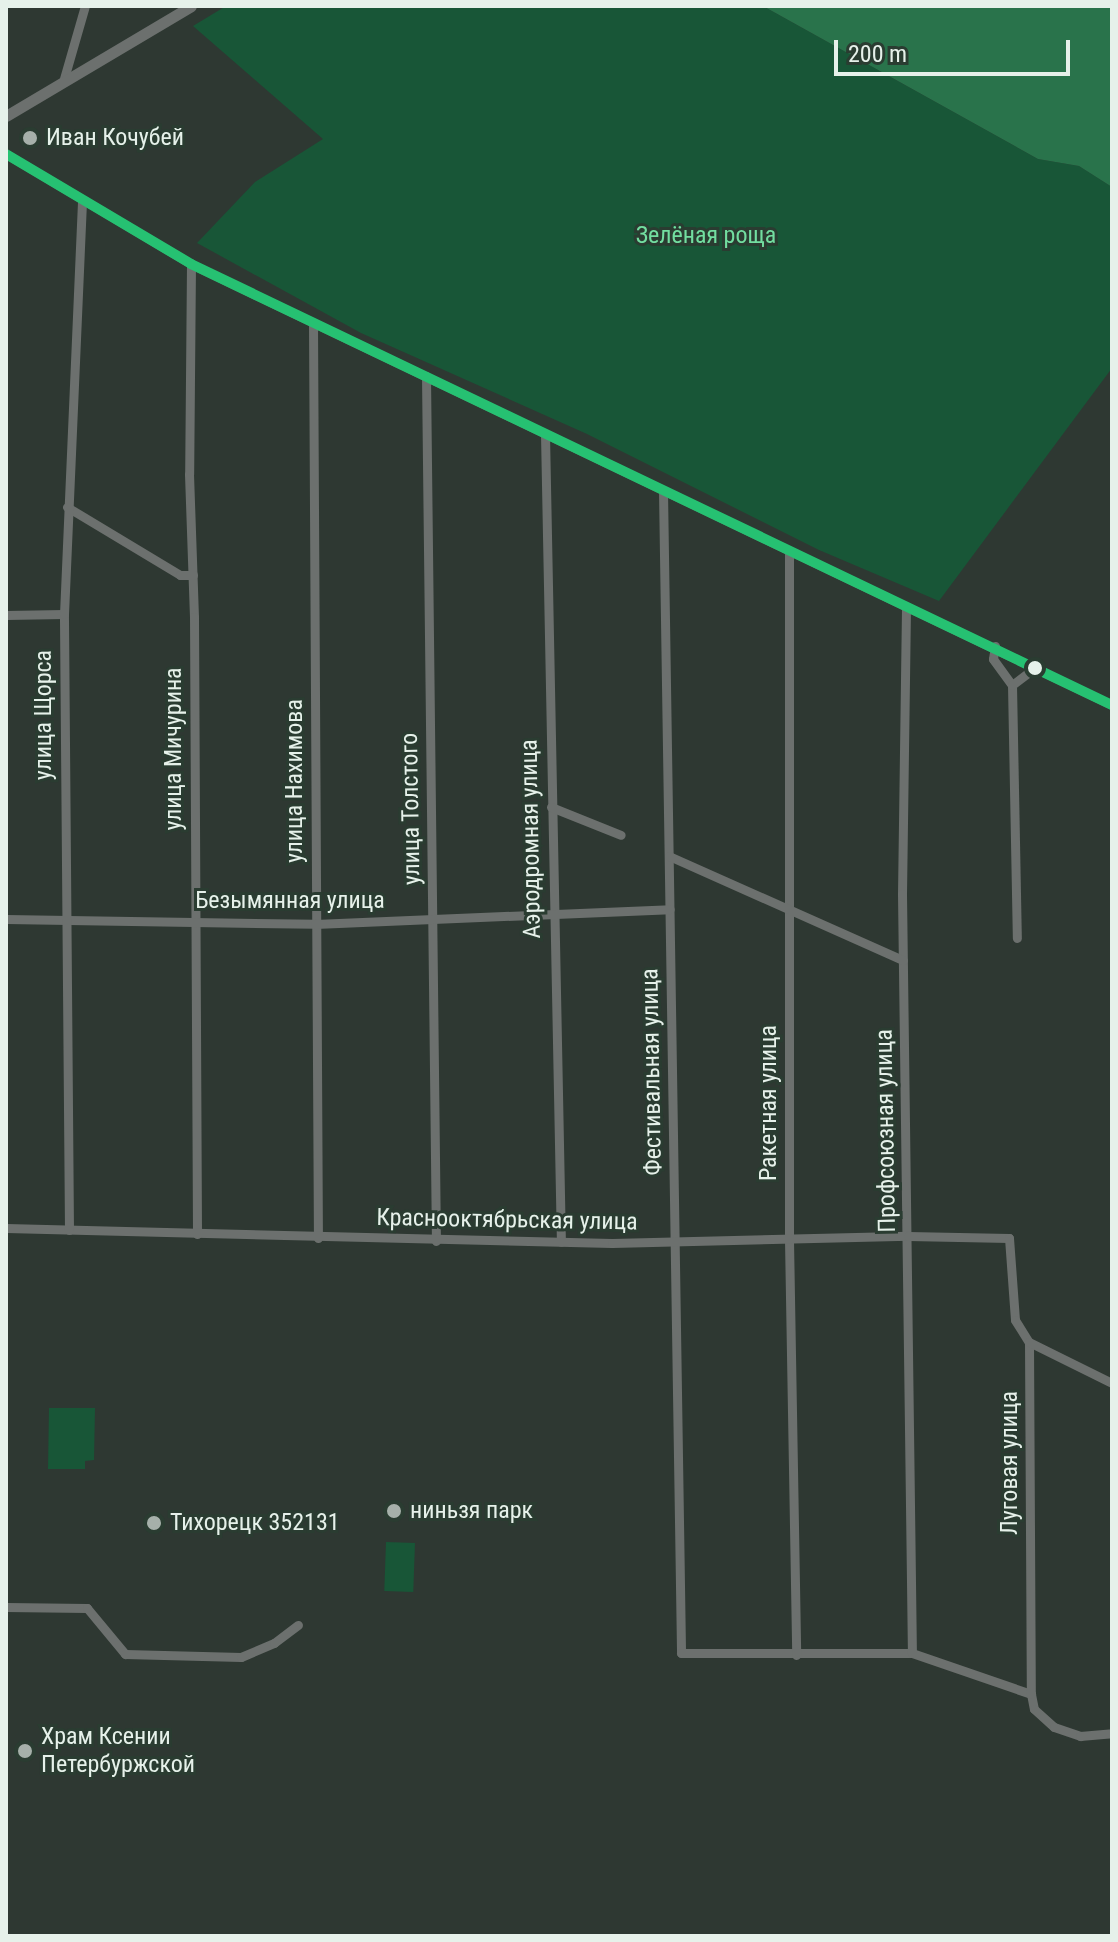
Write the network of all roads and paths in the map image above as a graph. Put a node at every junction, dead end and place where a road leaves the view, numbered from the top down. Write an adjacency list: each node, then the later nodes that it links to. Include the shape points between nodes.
1 (85, 6): 3 (street)
2 (191, 6): 3 (street)
3 (63, 82): 4 (street)
4 (6, 116)
5 (6, 154): 6 (street)
6 (82, 200): 7 (street); 12 (street, улица Щорса)
7 (191, 264): 8 (street); 14 (street, улица Мичурина)
8 (313, 324): 9 (street); 32 (street, улица Нахимова)
9 (426, 376): 10 (street); 30 (street, улица Толстого)
10 (545, 434): 11 (street); 22 (street, Аэродромная улица)
11 (663, 491): 13 (street); 24 (street, Фестивальная улица)
12 (67, 507): 14 (street, via 180,575); 16 (street, улица Щорса)
13 (789, 551): 15 (street); 26 (street, Ракетная улица)
14 (193, 575): 31 (street, улица Мичурина)
15 (906, 608): 18 (street); 34 (street, Профсоюзная улица)
16 (64, 614): 17 (street); 29 (street, улица Щорса)
17 (6, 615)
18 (995, 646): 19 (street); 20 (street, via 993,659)
19 (1036, 667): 20 (street); 21 (street)
20 (1012, 685): 33 (street)
21 (1112, 705)
22 (551, 807): 23 (street); 27 (street, Аэродромная улица)
23 (621, 835)
24 (669, 856): 25 (street, Фестивальная улица); 26 (street)
25 (670, 909): 27 (street, Безымянная улица); 43 (street, Фестивальная улица)
26 (788, 909): 34 (street); 41 (street, Ракетная улица)
27 (552, 915): 30 (street, Безымянная улица); 44 (street, Аэродромная улица)
28 (6, 919): 29 (street, Безымянная улица)
29 (65, 919): 31 (street, Безымянная улица); 36 (street, улица Щорса)
30 (434, 920): 32 (street, Безымянная улица); 42 (street, улица Толстого)
31 (193, 921): 32 (street, Безымянная улица); 37 (street, улица Мичурина)
32 (315, 924): 39 (street, улица Нахимова)
33 (1017, 938)
34 (903, 960): 38 (street, Профсоюзная улица)
35 (6, 1228): 36 (street, Краснооктябрьская улица)
36 (69, 1230): 37 (street, Краснооктябрьская улица)
37 (197, 1234): 39 (street, Краснооктябрьская улица)
38 (908, 1236): 40 (street, Краснооктябрьская улица); 41 (street, Краснооктябрьская улица); 49 (street, Профсоюзная улица)
39 (318, 1238): 42 (street, Краснооктябрьская улица)
40 (1009, 1238): 45 (street, Луговая улица, via 1015,1320)
41 (789, 1240): 43 (street, Краснооктябрьская улица); 50 (street, Ракетная улица)
42 (436, 1241): 44 (street, Краснооктябрьская улица)
43 (674, 1241): 44 (street, Краснооктябрьская улица); 50 (street, Фестивальная улица, via 681,1653)
44 (561, 1242)
45 (1029, 1342): 46 (street); 51 (street, Луговая улица)
46 (1112, 1383)
47 (6, 1607): 48 (street, via 87,1608 125,1654 241,1657)
48 (298, 1625)
49 (912, 1653): 50 (street); 51 (street)
50 (796, 1655)
51 (1031, 1694): 52 (street, via 1034,1709 1054,1727 1080,1736)
52 (1112, 1733)

